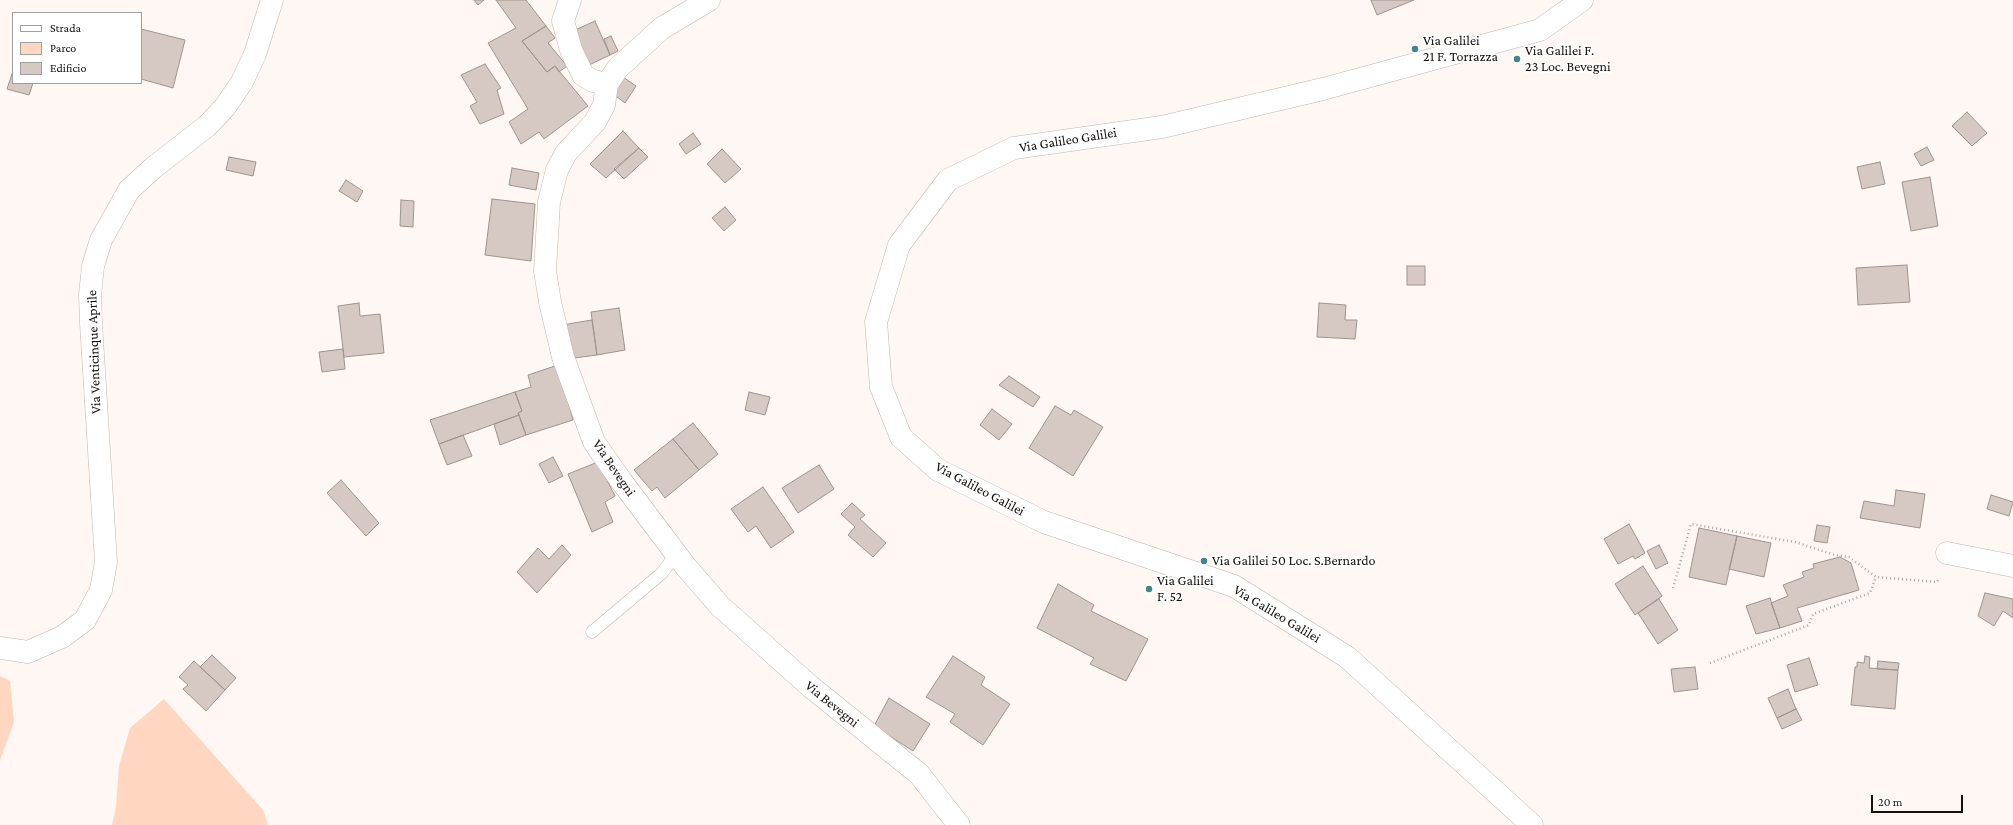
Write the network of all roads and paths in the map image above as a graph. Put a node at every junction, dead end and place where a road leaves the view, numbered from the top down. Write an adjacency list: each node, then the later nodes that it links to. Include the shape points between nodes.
1 (272, 0): 12 (main road, Via Venticinque Aprile, via 255,54 242,82 225,107 207,126 129,190 101,240 93,266 91,324 106,562 101,590 85,620 62,637 28,652)
2 (570, 0): 5 (main road, via 563,21 571,50 583,75 593,81)
3 (709, 0): 5 (main road, Via Bevegni, via 662,28 622,64)
4 (1582, 0): 15 (main road, Via Galileo Galilei, via 1540,30 1323,89 1162,127 1014,148 948,180 899,245 876,322 881,387 901,437 938,470 1044,522 1234,586 1347,656)
5 (607, 84): 7 (main road, Via Bevegni, via 604,105 595,122 566,153 549,202 546,271 550,302 563,357 594,442)
6 (1947, 553): 8 (main road); 9 (path, via 1937,582)
7 (676, 554): 11 (lane, via 662,573); 14 (main road, Via Bevegni, via 720,606 811,687 919,774)
8 (2013, 566)
9 (1876, 576): 10 (path, via 1849,557 1796,542 1691,524); 13 (path, via 1870,593 1813,614 1809,625)
10 (1673, 588)
11 (592, 632)
12 (0, 648)
13 (1710, 663)
14 (959, 825)
15 (1532, 825)

